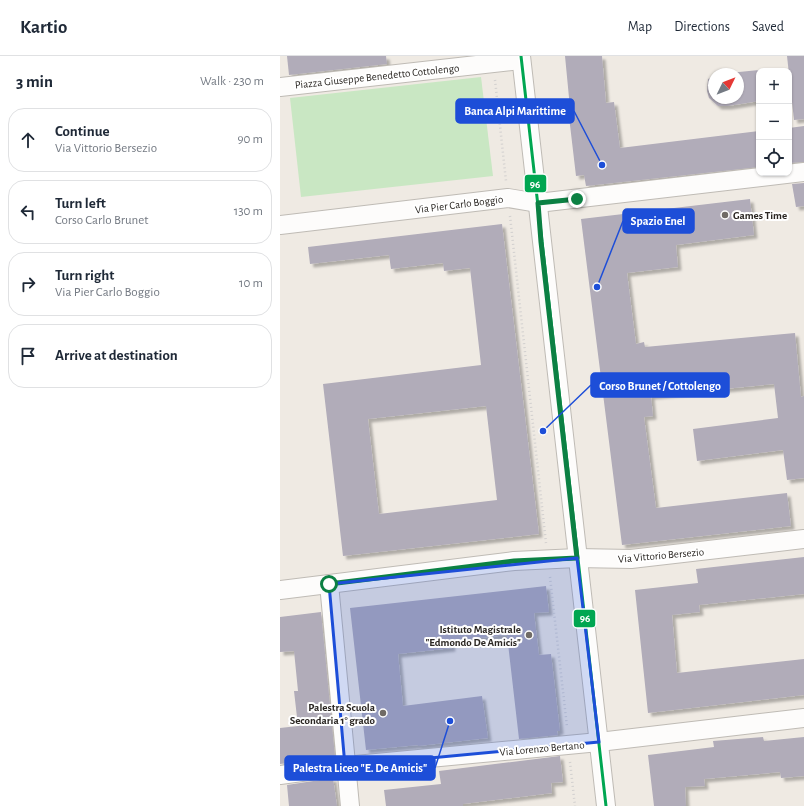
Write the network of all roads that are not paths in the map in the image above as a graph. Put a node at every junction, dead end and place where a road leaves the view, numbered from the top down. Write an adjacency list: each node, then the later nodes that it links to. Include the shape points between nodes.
1 (521, 58): 2 (street, Piazza Giuseppe Benedetto Cottolengo, via 493,64); 4 (street)
2 (280, 87)
3 (804, 172): 4 (street, Via Pier Carlo Boggio)
4 (538, 203): 5 (street, Via Pier Carlo Boggio, via 508,198); 7 (street)
5 (280, 220)
6 (804, 540): 7 (street, Via Vittorio Bersezio, via 631,559)
7 (577, 558): 8 (street, Via Vittorio Bersezio, via 514,561); 11 (street)
8 (329, 584): 9 (street, Via Vittorio Bersezio); 12 (street)
9 (280, 590)
10 (804, 718): 11 (street, Via Lorenzo Bertano)
11 (599, 742): 12 (street, Via Lorenzo Bertano); 15 (street)
12 (345, 766): 13 (street, Via Lorenzo Bertano); 14 (street)
13 (280, 775)
14 (350, 806)
15 (606, 806)

